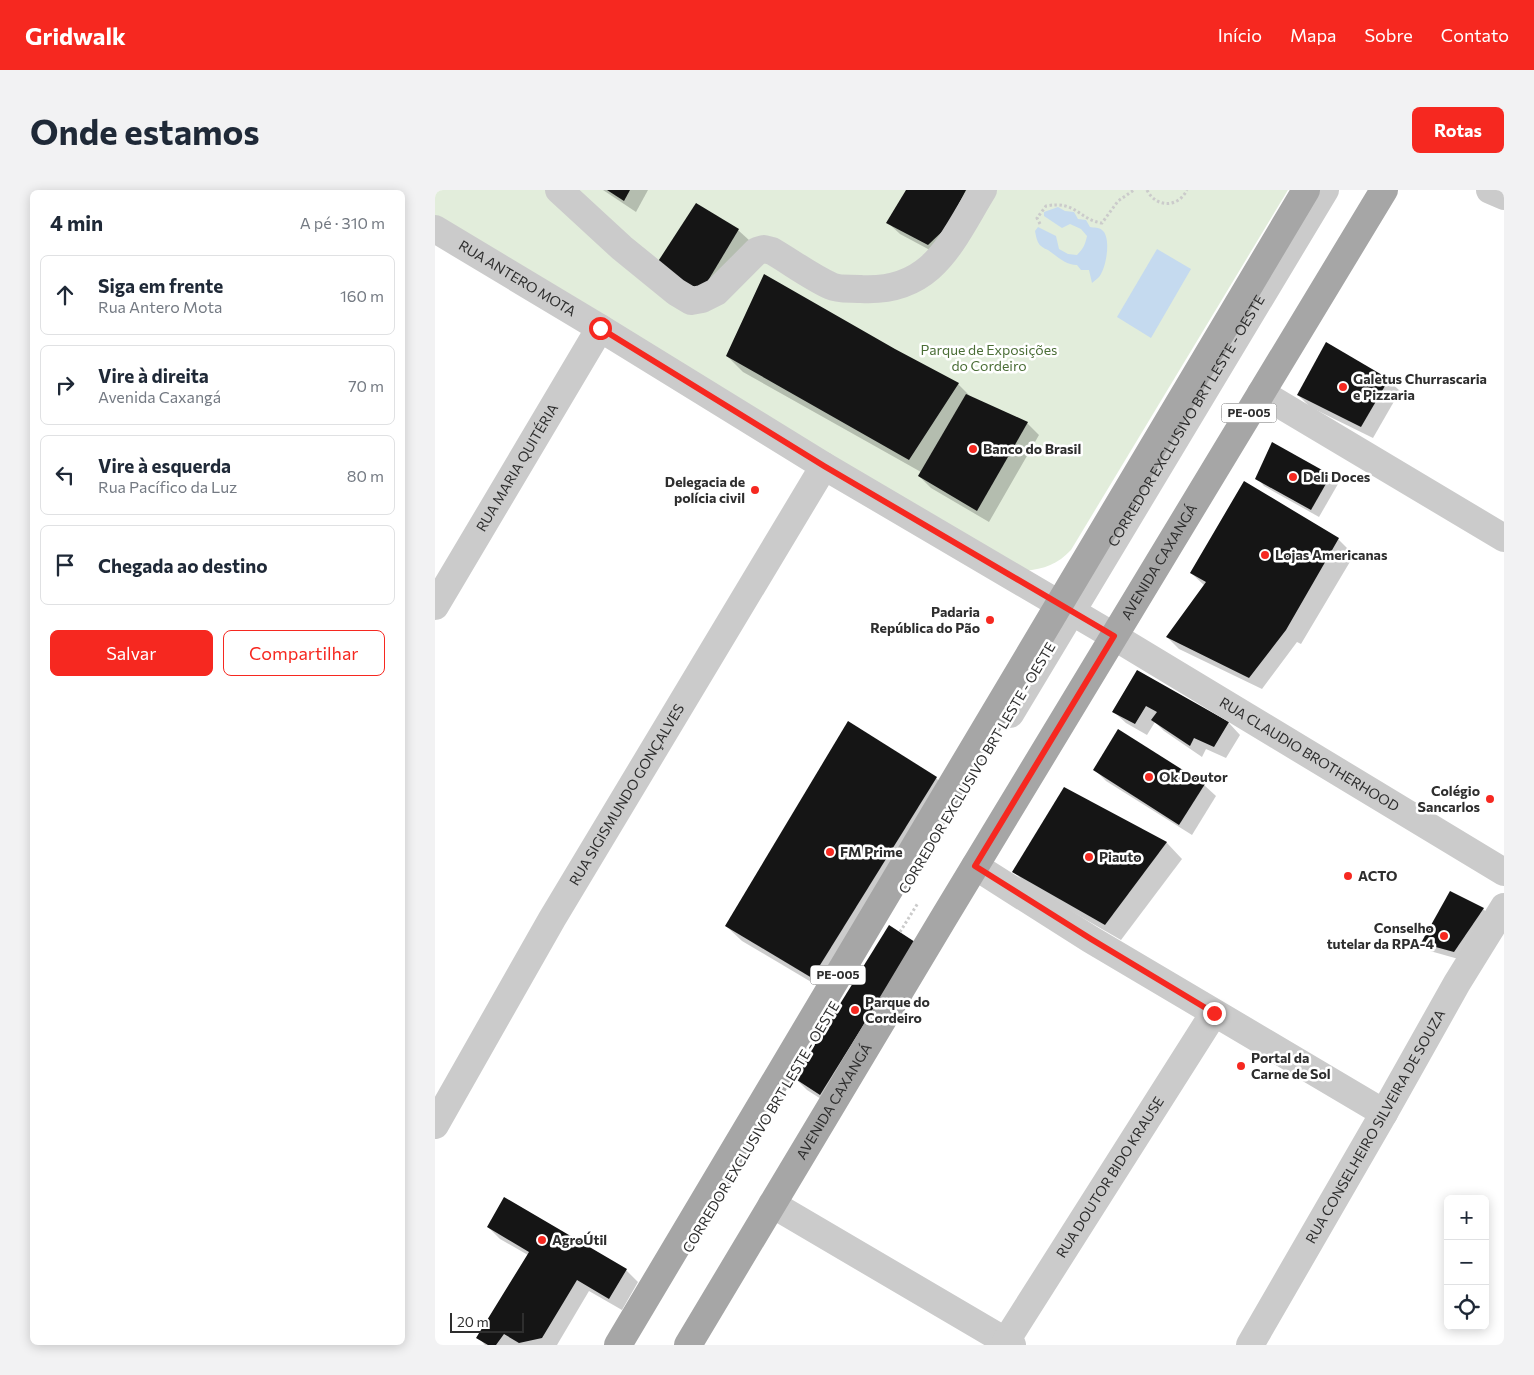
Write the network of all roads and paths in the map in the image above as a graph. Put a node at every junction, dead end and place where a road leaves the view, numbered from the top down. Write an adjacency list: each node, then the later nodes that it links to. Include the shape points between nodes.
1 (559, 190): 2 (street, via 622,248 691,301 717,292 757,251 764,249 833,287 876,290 905,284 930,269 943,255)
2 (983, 190)
3 (1135, 190): 12 (path, via 1118,200 1102,223 1093,222 1072,207 1056,204 1046,206 1037,218)
4 (1147, 190): 5 (path, via 1152,198 1164,204 1177,202)
5 (1187, 190)
6 (1306, 190): 19 (main road, PE-005)
7 (1325, 190): 19 (street, CORREDOR EXCLUSIVO BRT LESTE - OESTE)
8 (1369, 190): 20 (street)
9 (1384, 190): 15 (main road, AVENIDA CAXANGÁ / PE-005)
10 (1490, 190): 11 (street)
11 (1504, 196)
12 (1040, 224)
13 (435, 229): 14 (street, RUA ANTERO MOTA)
14 (600, 328): 16 (street, RUA ANTERO MOTA); 18 (street, RUA MARIA QUITÉRIA)
15 (1261, 393): 17 (street); 20 (main road, AVENIDA CAXANGÁ / PE-005)
16 (824, 466): 19 (street, RUA ANTERO MOTA); 28 (street, RUA SIGISMUNDO GONÇALVES, via 552,919)
17 (1504, 538)
18 (435, 606)
19 (1065, 608): 20 (street, RUA ANTERO MOTA); 31 (main road, PE-005); 32 (street, CORREDOR EXCLUSIVO BRT LESTE - OESTE)
20 (1109, 634): 21 (main road, AVENIDA CAXANGÁ / PE-005); 22 (street, RUA CLAUDIO BROTHERHOOD); 33 (street)
21 (975, 866): 26 (street); 29 (main road, AVENIDA CAXANGÁ / PE-005)
22 (1504, 872)
23 (918, 903): 25 (path)
24 (1504, 908): 27 (street, RUA CONSELHEIRO SILVEIRA DE SOUZA, via 1457,983)
25 (900, 932)
26 (1214, 1013): 27 (street); 30 (street, RUA DOUTOR BIDO KRAUSE)
27 (1384, 1113): 35 (street, RUA CONSELHEIRO SILVEIRA DE SOUZA)
28 (435, 1125)
29 (772, 1204): 30 (street); 34 (main road, AVENIDA CAXANGÁ / PE-005)
30 (1009, 1343)
31 (618, 1345)
32 (630, 1345)
33 (675, 1345)
34 (688, 1345)
35 (1250, 1345)

